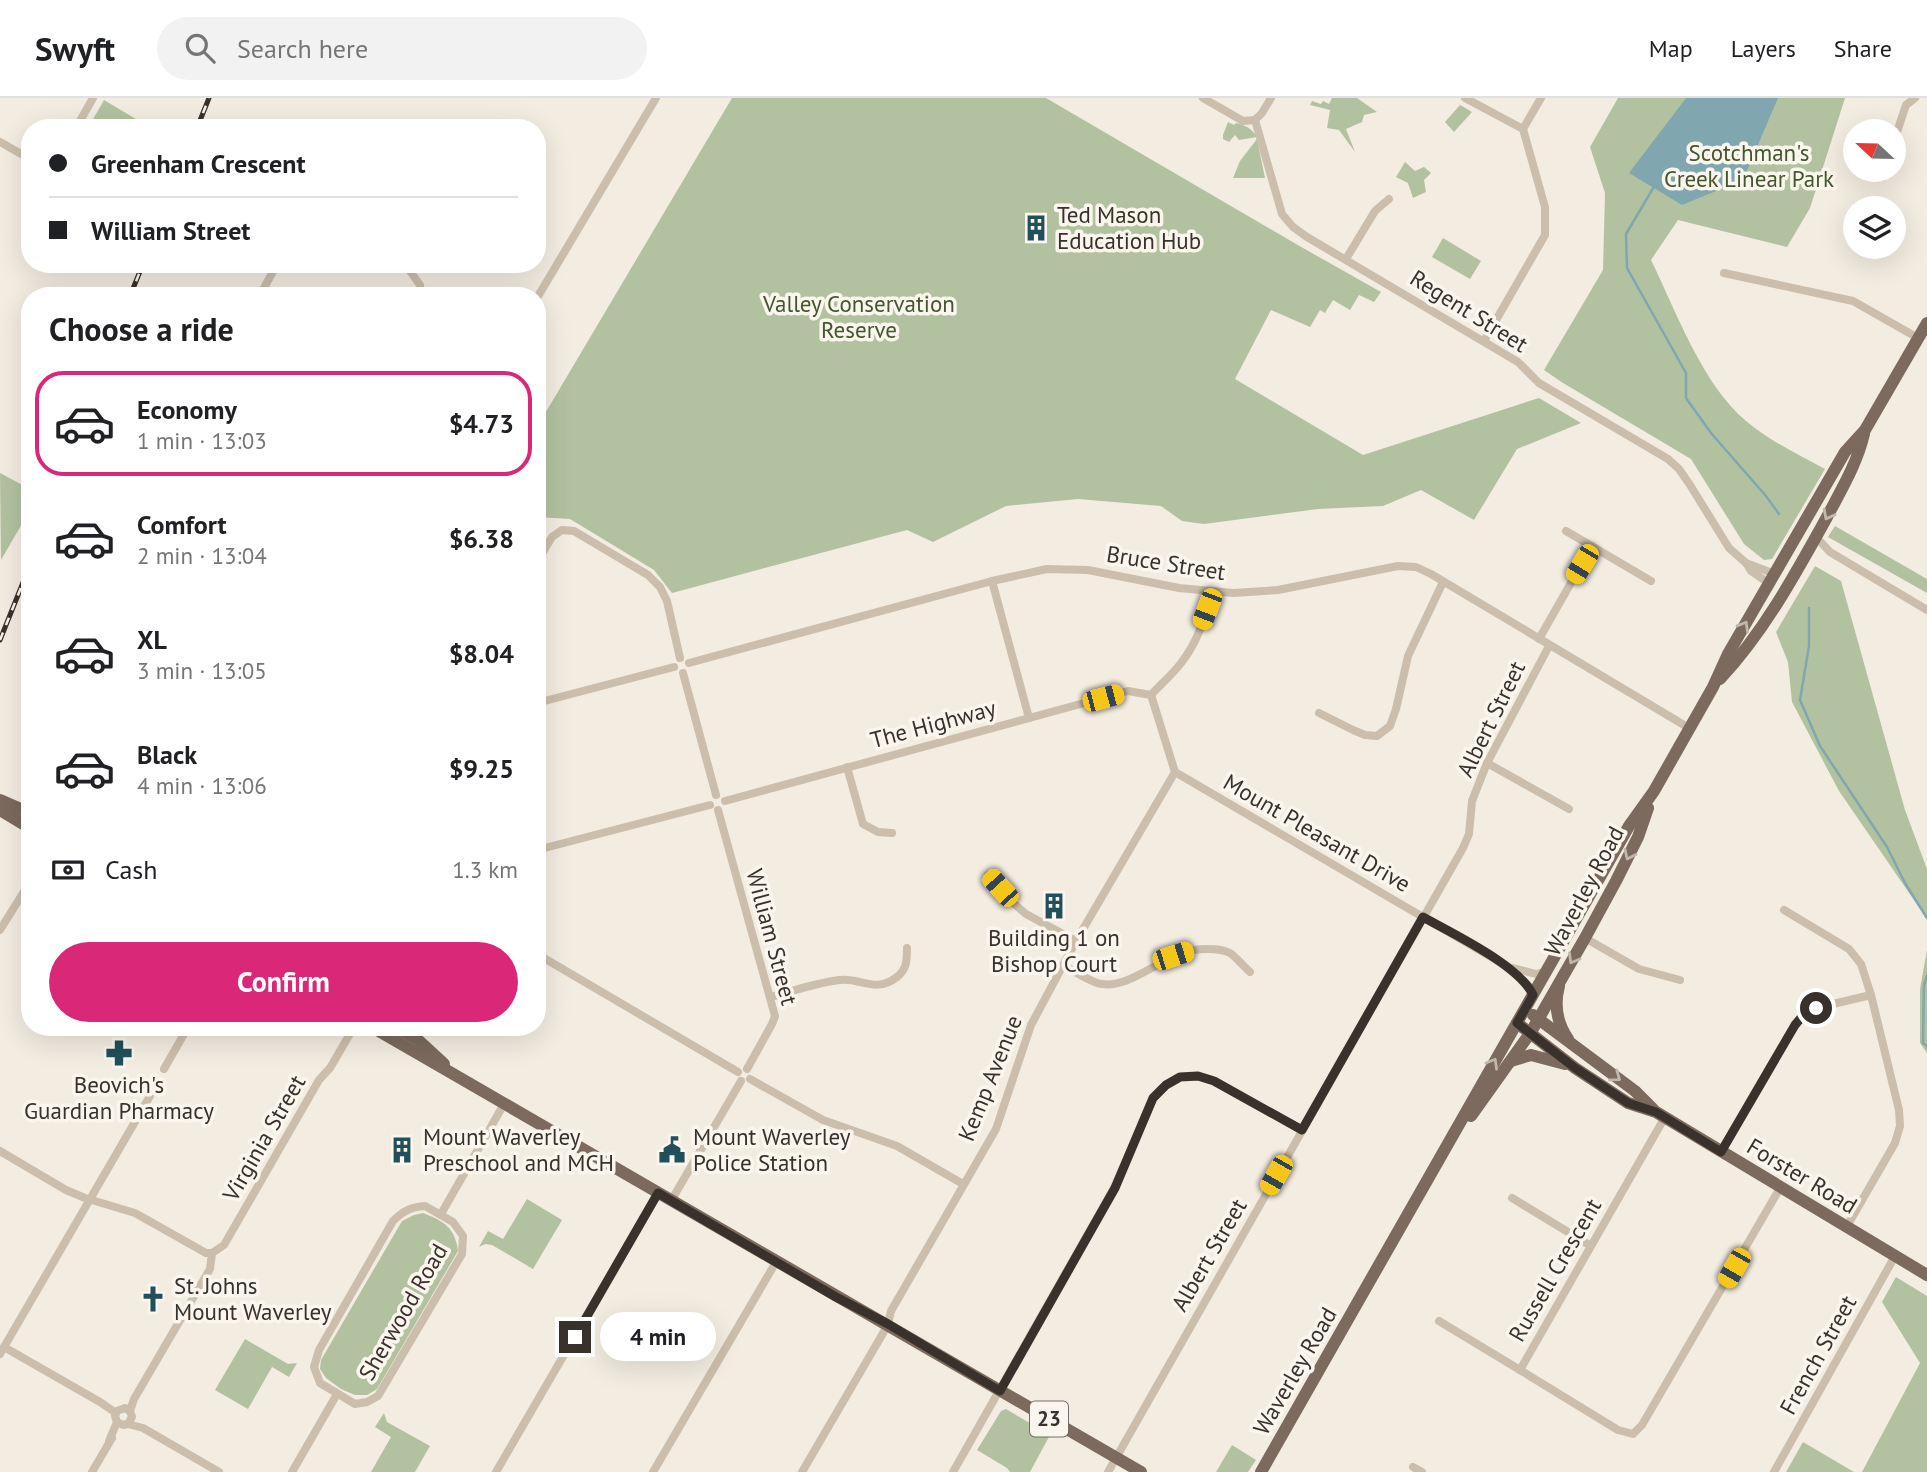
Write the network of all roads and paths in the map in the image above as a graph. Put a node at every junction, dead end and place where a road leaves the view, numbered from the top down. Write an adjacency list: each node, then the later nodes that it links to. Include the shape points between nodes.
1 (93, 98): 8 (street)
2 (656, 98): 19 (street)
3 (1203, 98): 10 (street, via 1243,121)
4 (1271, 98): 10 (street)
5 (1465, 98): 11 (street)
6 (1541, 98): 11 (street)
7 (1915, 98): 9 (street, via 1906,105)
8 (81, 119)
9 (1901, 119)
10 (1255, 120): 15 (street, Regent Street, via 1282,214 1307,237)
11 (1523, 129): 22 (street, via 1545,207 1545,235)
12 (0, 142): 13 (street)
13 (21, 154)
14 (1389, 199): 15 (street, via 1375,211)
15 (1346, 259): 22 (street, Regent Street)
16 (411, 273): 18 (street)
17 (1724, 273): 21 (street, via 1853,301)
18 (420, 285)
19 (544, 287)
20 (1927, 323): 21 (main road, Waverley Road)
21 (1918, 338): 23 (main road, Waverley Road)
22 (1484, 341): 30 (street, Regent Street, via 1518,362 1539,383 1668,460 1690,485 1729,548 1751,571)
23 (1865, 430): 25 (main road, Waverley Road, one-way to 25, via 1859,454); 30 (main road, Waverley Road, via 1845,452)
24 (1566, 531): 27 (street)
25 (1816, 537): 28 (main road, Waverley Road); 29 (street)
26 (546, 547): 39 (street, via 562,530 573,531 648,575 667,601)
27 (1592, 547): 32 (street); 37 (street)
28 (1809, 550): 29 (street); 34 (main road, Waverley Road)
29 (1830, 552): 36 (street)
30 (1772, 579): 34 (main road); 43 (main road, Waverley Road, one-way to 30)
31 (992, 581): 35 (street, Bruce Street, via 1062,568); 40 (street, Bruce Street); 47 (street)
32 (1651, 581)
33 (1443, 582): 35 (street, Bruce Street, via 1416,568 1398,566 1278,590); 37 (street, Bruce Street); 46 (street, via 1408,656 1390,726 1377,736 1365,735)
34 (1788, 586): 43 (main road, Waverley Road, via 1741,657)
35 (1210, 592): 44 (street, via 1195,640 1182,662)
36 (1927, 610)
37 (1539, 639): 38 (street, Bruce Street)
38 (1549, 646): 48 (street, Bruce Street); 49 (street, Albert Street)
39 (680, 658): 40 (street); 41 (street)
40 (689, 663): 42 (street)
41 (674, 667): 42 (street); 45 (street)
42 (683, 673): 53 (street)
43 (1713, 687): 48 (main road, Waverley Road)
44 (1151, 695): 47 (street, The Highway, via 1128,691); 51 (street)
45 (546, 701)
46 (1319, 713)
47 (1029, 718): 50 (street, The Highway)
48 (1689, 728): 52 (main road, Waverley Road)
49 (1488, 763): 58 (street); 66 (street, Albert Street, via 1472,801 1469,834)
50 (847, 767): 55 (street, The Highway); 61 (street, via 863,824)
51 (1175, 772): 66 (street, Mount Pleasant Drive); 70 (street, Kemp Avenue)
52 (1654, 791): 68 (main road, Waverley Road); 69 (main road, Waverley Road, one-way to 69, via 1632,848)
53 (716, 795): 55 (street); 56 (street, via 710,799)
54 (0, 800): 57 (main road)
55 (725, 802): 56 (street, via 724,807)
56 (714, 808): 62 (street); 81 (street, William Street)
57 (21, 809)
58 (1569, 809)
59 (0, 810): 60 (main road)
60 (21, 823)
61 (892, 833)
62 (546, 848)
63 (988, 875): 70 (street, via 1026,914)
64 (21, 896): 67 (street)
65 (1784, 910): 80 (street, via 1849,949 1861,964)
66 (1423, 917): 74 (street, Mount Pleasant Drive); 102 (street, Albert Street)
67 (0, 930)
68 (1570, 930): 69 (main road); 75 (main road, Waverley Road)
69 (1585, 938): 77 (main road, Waverley Road, one-way to 77); 78 (street, via 1639,969)
70 (1076, 941): 73 (street, Kemp Avenue)
71 (907, 948): 81 (street, via 904,971 879,986 842,979)
72 (546, 959): 96 (street)
73 (1063, 965): 76 (street, via 1100,984 1117,983 1173,956 1203,948 1229,953); 106 (street, Kemp Avenue, via 1031,1025 996,1129)
74 (1510, 968): 75 (street, Mount Pleasant Drive, via 1536,974); 79 (street, Mount Pleasant Drive)
75 (1547, 971): 79 (main road, Waverley Road)
76 (1250, 972)
77 (1560, 980): 83 (main road, Waverley Road); 91 (main road, via 1558,1018)
78 (1680, 981)
79 (1533, 995): 82 (main road, Waverley Road)
80 (1871, 995): 105 (street, via 1805,1013); 113 (street, via 1900,1126 1895,1143)
81 (770, 997): 95 (street, William Street, via 775,1016)
82 (1525, 1009): 83 (main road, Forster Road); 84 (main road, Waverley Road)
83 (1538, 1018): 85 (main road, Waverley Road); 91 (main road, Forster Road)
84 (1517, 1023): 85 (main road, Forster Road); 103 (main road, Waverley Road, one-way to 84)
85 (1531, 1032): 92 (main road, Waverley Road); 93 (main road, Forster Road)
86 (183, 1036): 94 (street)
87 (349, 1036): 115 (street, Virginia Street, via 224,1245)
88 (393, 1036): 90 (main road, 23)
89 (405, 1036): 90 (main road, 23)
90 (414, 1045): 100 (main road, 23)
91 (1572, 1045): 101 (main road, Forster Road, one-way to 101)
92 (1511, 1060): 93 (main road, via 1531,1055); 103 (main road, Waverley Road)
93 (1575, 1068): 101 (main road, Forster Road, via 1628,1103)
94 (164, 1069)
95 (747, 1069): 96 (street); 97 (street)
96 (738, 1072): 98 (street)
97 (750, 1079): 98 (street); 106 (street, via 823,1120 897,1146)
98 (741, 1081): 111 (street)
99 (150, 1096): 110 (street)
100 (504, 1104): 108 (main road, 23); 112 (street, Sherwood Road)
101 (1661, 1115): 105 (main road, Forster Road); 114 (street, Russell Crescent)
102 (1302, 1130): 123 (street, via 1214,1081 1180,1077 1166,1085 1153,1098 1115,1188); 126 (street, Albert Street)
103 (1449, 1145): 127 (main road, Waverley Road)
104 (0, 1151): 110 (street)
105 (1721, 1152): 107 (main road, Forster Road)
106 (963, 1184): 120 (street, Kemp Avenue)
107 (1780, 1188): 113 (main road, Forster Road); 122 (street, Russell Crescent, via 1633,1434)
108 (658, 1193): 111 (main road, 23); 132 (street)
109 (1512, 1198): 114 (street)
110 (87, 1200): 115 (street, via 135,1213); 121 (street)
111 (671, 1201): 117 (main road, 23)
112 (441, 1214): 124 (street, Sherwood Road, via 425,1206 413,1207 393,1221 332,1326 314,1367 320,1382); 124 (street, Sherwood Road, via 463,1236 463,1254 378,1396 355,1404)
113 (1846, 1228): 116 (main road, Forster Road)
114 (1591, 1246): 122 (street, Russell Crescent)
115 (209, 1253): 125 (street, via 210,1269)
116 (1895, 1256): 118 (main road, Forster Road); 141 (street, French Street)
117 (776, 1262): 120 (main road, 23); 133 (street)
118 (1927, 1275)
119 (1440, 1321): 122 (street)
120 (888, 1324): 123 (main road, 23); 134 (street, Kemp Avenue)
121 (2, 1351): 125 (street)
122 (1520, 1370)
123 (1000, 1391): 126 (main road, 23); 135 (street)
124 (337, 1394): 131 (street, Sherwood Road)
125 (124, 1416): 129 (street); 130 (street)
126 (1116, 1456): 136 (street, Albert Street); 137 (main road, 23)
127 (1270, 1456): 138 (main road, Waverley Road); 139 (main road)
128 (1413, 1467): 140 (street)
129 (92, 1472)
130 (219, 1472)
131 (292, 1472)
132 (496, 1472)
133 (653, 1472)
134 (802, 1472)
135 (953, 1472)
136 (1108, 1472)
137 (1141, 1472)
138 (1261, 1472)
139 (1267, 1472)
140 (1422, 1472)
141 (1774, 1472)

